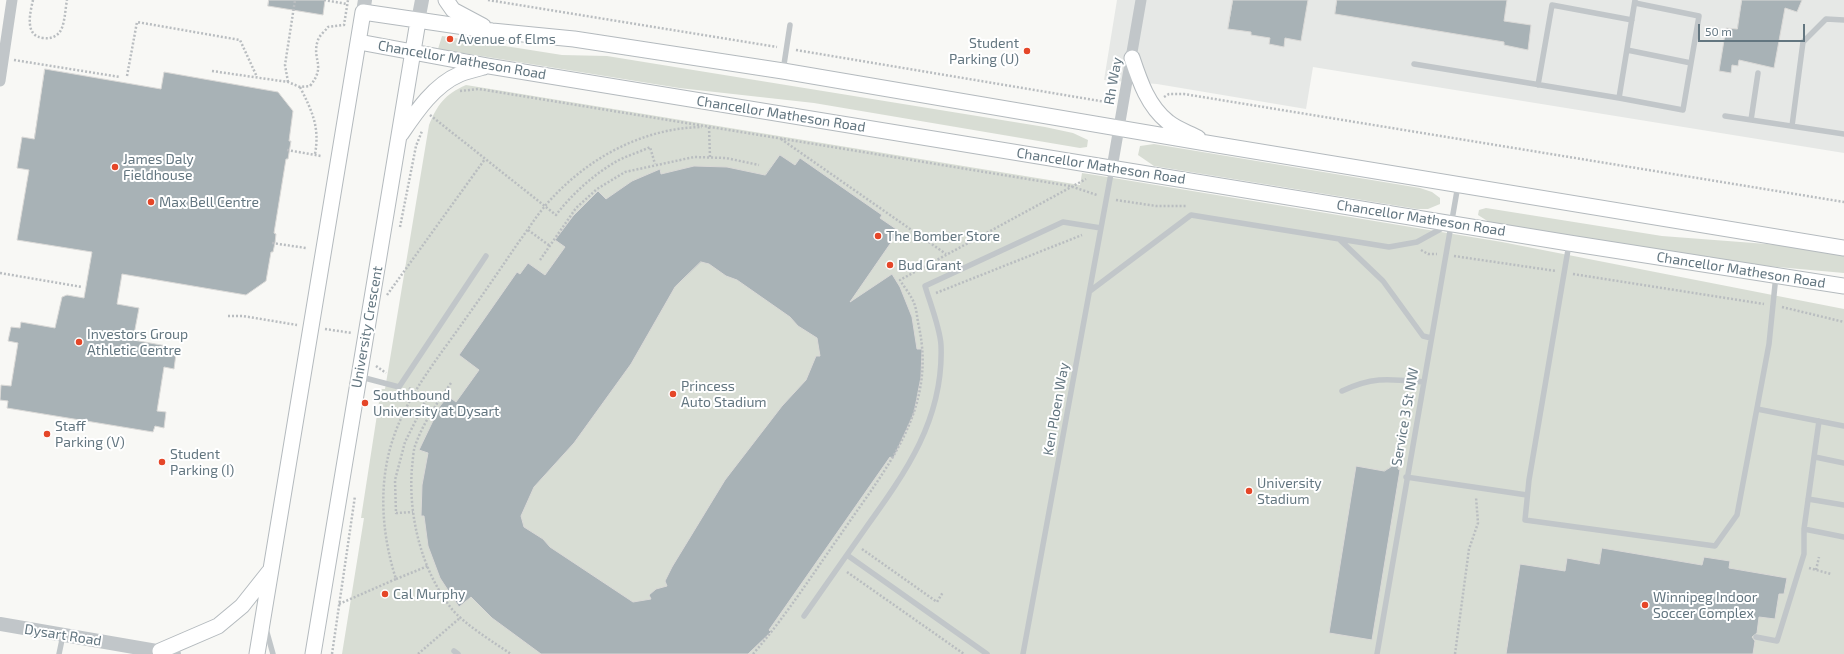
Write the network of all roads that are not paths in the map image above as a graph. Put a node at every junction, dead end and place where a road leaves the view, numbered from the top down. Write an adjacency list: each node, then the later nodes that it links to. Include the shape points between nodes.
1 (12, 0): 21 (street)
2 (422, 0): 9 (street, University Crescent)
3 (446, 0): 11 (main road, via 453,10)
4 (1141, 0): 15 (street, Rh Way)
5 (1635, 2): 7 (lane); 16 (lane, via 1699,16)
6 (364, 6): 9 (main road); 12 (main road)
7 (1632, 20): 13 (lane); 22 (lane, via 1552,5)
8 (1844, 20): 26 (lane, via 1826,19 1804,42)
9 (418, 21): 11 (main road); 14 (main road, University Crescent)
10 (790, 25): 19 (lane)
11 (492, 31): 19 (main road, via 574,39)
12 (359, 42): 14 (main road, Chancellor Matheson Road); 58 (main road)
13 (1627, 50): 16 (lane); 23 (lane)
14 (413, 52): 18 (main road, Chancellor Matheson Road); 29 (main road, University Crescent)
15 (1132, 58): 27 (street, Rh Way); 30 (main road, via 1141,87 1151,104 1168,122)
16 (1691, 62): 23 (lane, via 1683,110)
17 (1414, 64): 22 (lane)
18 (488, 66): 29 (main road, via 459,74 436,90 419,108); 31 (main road, Chancellor Matheson Road)
19 (783, 71): 27 (main road)
20 (1758, 73): 25 (lane)
21 (0, 80)
22 (1538, 85): 23 (lane)
23 (1619, 98)
24 (1725, 116): 25 (lane)
25 (1751, 120): 26 (lane)
26 (1792, 126): 28 (lane)
27 (1119, 128): 30 (main road); 31 (street, Rh Way)
28 (1844, 134)
29 (399, 138): 43 (main road, University Crescent)
30 (1212, 144): 32 (main road)
31 (1112, 168): 33 (main road, Chancellor Matheson Road); 34 (lane, Ken Ploen Way)
32 (1458, 185): 33 (lane, Service 3 St NW); 37 (main road)
33 (1451, 222): 35 (lane, via 1417,242 1395,246); 36 (main road, Chancellor Matheson Road); 42 (lane, Service 3 St NW)
34 (1101, 228): 41 (lane, Ken Ploen Way); 57 (lane, via 1063,222 925,286 941,344 940,378 933,413 920,446 900,480)
35 (1339, 239): 41 (lane, via 1191,215); 42 (lane, via 1383,281 1423,336)
36 (1569, 243): 39 (main road, Chancellor Matheson Road); 52 (lane)
37 (1844, 248)
38 (486, 256): 43 (lane, via 399,387)
39 (1776, 275): 40 (main road, Chancellor Matheson Road); 46 (lane, via 1769,344)
40 (1844, 286)
41 (1090, 291): 70 (lane, Ken Ploen Way)
42 (1431, 338): 44 (lane, Service 3 St NW)
43 (358, 377): 68 (main road, University Crescent)
44 (1423, 382): 45 (lane, via 1384,378 1359,383); 51 (lane, Service 3 St NW)
45 (1342, 391)
46 (1757, 409): 47 (lane); 52 (lane, via 1737,515 1715,546 1525,520)
47 (1819, 421): 48 (lane); 49 (lane)
48 (1844, 426)
49 (1815, 457): 50 (lane); 53 (lane)
50 (1844, 463)
51 (1406, 477): 52 (lane); 71 (lane, Service 3 St NW)
52 (1527, 495)
53 (1808, 499): 54 (lane); 55 (lane)
54 (1844, 505)
55 (1804, 529): 56 (lane); 63 (lane, via 1804,554 1778,641)
56 (1844, 537)
57 (847, 554): 59 (lane); 69 (lane)
58 (270, 570): 60 (main road); 64 (main road, via 242,606 218,626)
59 (804, 616)
60 (263, 619): 66 (main road); 67 (lane)
61 (0, 624): 62 (street, Dysart Road)
62 (63, 634): 64 (street, Dysart Road); 65 (lane)
63 (1756, 637)
64 (167, 652)
65 (60, 654)
66 (257, 654)
67 (273, 654)
68 (313, 654)
69 (987, 654)
70 (1023, 654)
71 (1377, 654)

